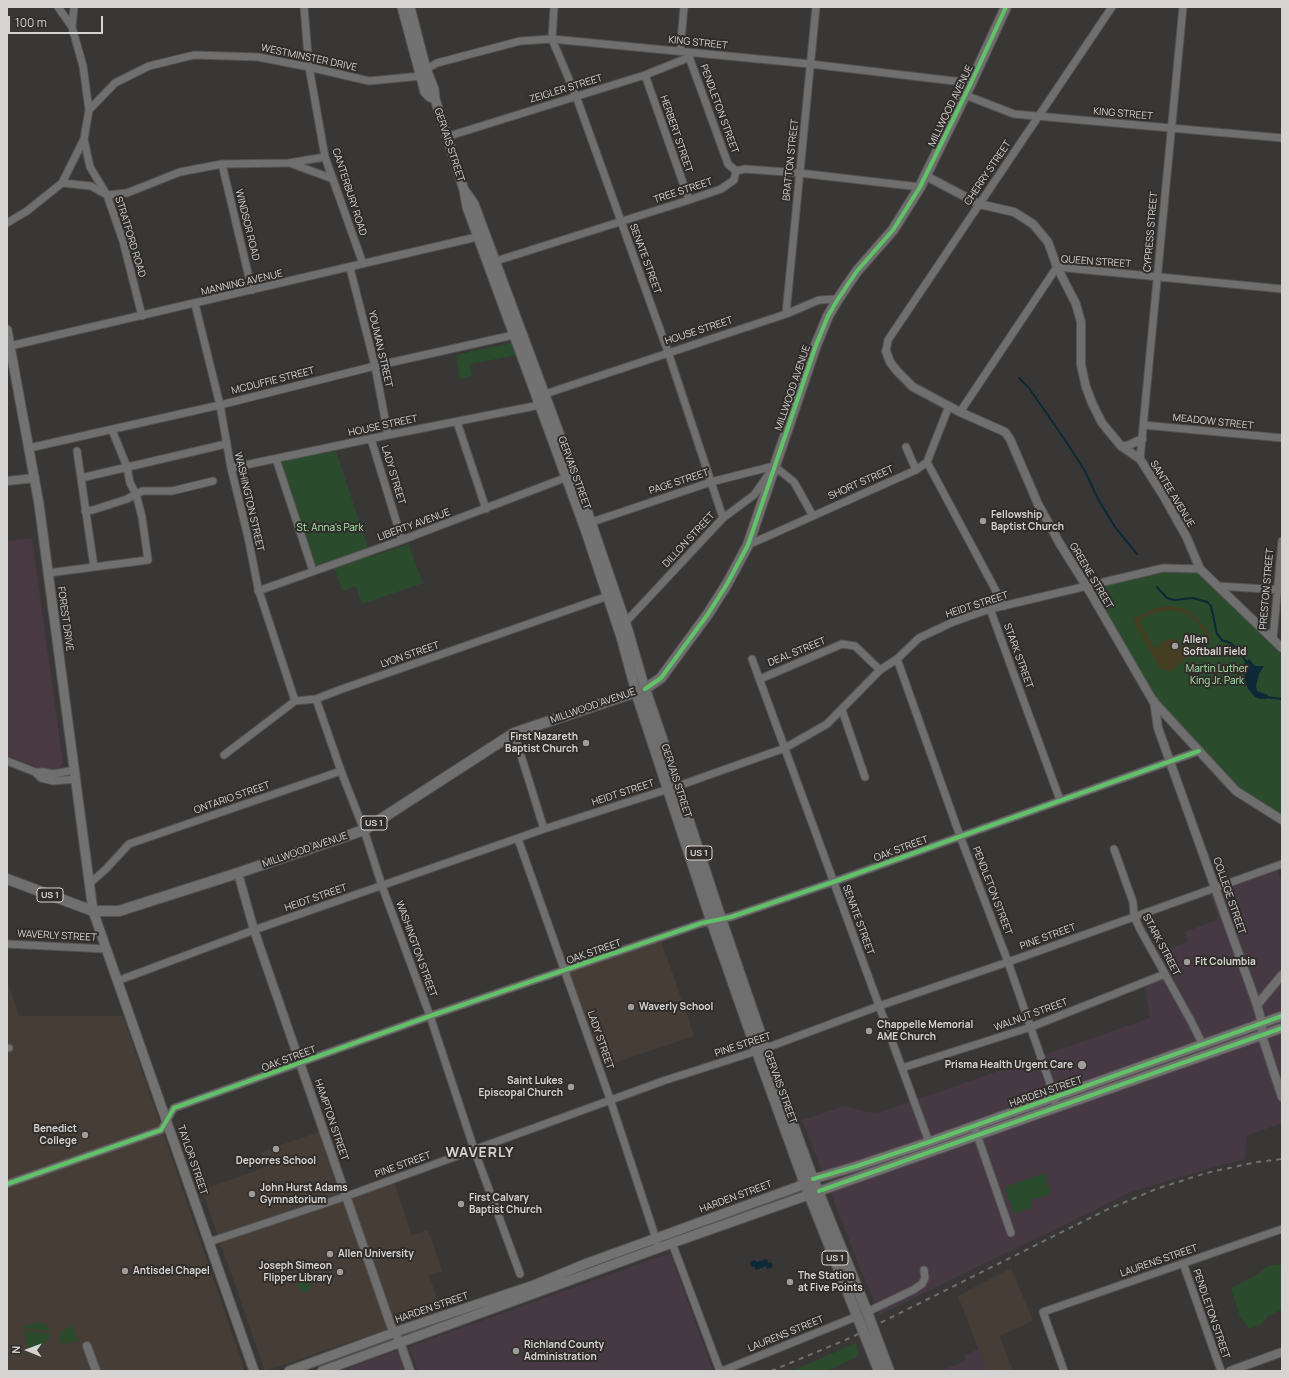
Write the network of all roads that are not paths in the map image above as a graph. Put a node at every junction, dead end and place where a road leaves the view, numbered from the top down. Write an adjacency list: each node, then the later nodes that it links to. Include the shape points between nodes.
1 (58, 7): 12 (street)
2 (74, 7): 12 (street)
3 (304, 7): 16 (street, CANTERBURY ROAD)
4 (402, 7): 17 (main road, GERVAIS STREET)
5 (410, 7): 17 (main road, GERVAIS STREET)
6 (554, 7): 13 (street, SENATE STREET)
7 (684, 7): 14 (street)
8 (816, 7): 15 (street, BRATTON STREET)
9 (1006, 7): 19 (main road, MILLWOOD AVENUE)
10 (1112, 7): 23 (street, CHERRY STREET)
11 (1183, 7): 24 (street, CYPRESS STREET)
12 (72, 26): 22 (street, STRATFORD ROAD, via 83,66)
13 (552, 39): 14 (street, KING STREET); 17 (street, KING STREET, via 520,41 437,63); 21 (street, SENATE STREET)
14 (685, 53): 15 (street, KING STREET); 18 (street, ZEIGLER STREET); 31 (street, PENDLETON STREET, via 728,164)
15 (810, 64): 19 (street, KING STREET); 32 (street, BRATTON STREET)
16 (309, 67): 17 (street, WESTMINSTER DRIVE, via 369,81); 22 (street, WESTMINSTER DRIVE, via 258,57 194,55 149,66 116,84); 28 (street, CANTERBURY ROAD)
17 (423, 72): 25 (main road, GERVAIS STREET, via 434,89)
18 (645, 74): 21 (street, ZEIGLER STREET); 39 (street, HERBERT STREET)
19 (971, 83): 20 (main road, MILLWOOD AVENUE)
20 (965, 95): 23 (street, KING STREET, via 1014,114); 33 (main road, MILLWOOD AVENUE)
21 (576, 96): 25 (street, ZEIGLER STREET); 41 (street, SENATE STREET)
22 (89, 110): 27 (street, STRATFORD ROAD)
23 (1038, 117): 24 (street, KING STREET); 40 (street, CHERRY STREET)
24 (1172, 128): 26 (street, KING STREET); 48 (street, CYPRESS STREET)
25 (446, 136): 37 (main road, GERVAIS STREET)
26 (1282, 138)
27 (84, 139): 35 (street); 38 (street, STRATFORD ROAD, via 90,167)
28 (325, 157): 29 (street); 34 (street, CANTERBURY ROAD)
29 (290, 163): 30 (street); 34 (street)
30 (222, 164): 38 (street, via 180,172 127,193); 50 (street, WINDSOR ROAD)
31 (736, 171): 32 (street, via 745,169); 39 (street, TREE STREET, via 734,180 721,189)
32 (799, 173): 36 (street); 53 (street, BRATTON STREET)
33 (926, 176): 36 (main road, MILLWOOD AVENUE); 40 (street, SANTEE AVENUE)
34 (333, 179): 45 (street, CANTERBURY ROAD)
35 (62, 183): 38 (street, via 91,186); 42 (street, via 27,211)
36 (920, 187): 51 (main road, MILLWOOD AVENUE, via 893,230)
37 (464, 190): 43 (main road, GERVAIS STREET); 44 (main road, GERVAIS STREET, via 474,204)
38 (107, 194): 54 (street, STRATFORD ROAD, via 123,241)
39 (689, 200): 41 (street, TREE STREET)
40 (979, 204): 46 (street, SANTEE AVENUE, via 1014,212 1033,224 1048,242); 59 (street, CHERRY STREET, via 888,340)
41 (621, 221): 44 (street, TREE STREET); 58 (street, SENATE STREET)
42 (7, 223)
43 (477, 237): 45 (street, MANNING AVENUE); 56 (main road, GERVAIS STREET)
44 (496, 261): 56 (main road, GERVAIS STREET)
45 (363, 264): 47 (street, MANNING AVENUE)
46 (1057, 267): 48 (street, QUEEN STREET); 65 (street, QUEEN STREET); 74 (street, SANTEE AVENUE, via 1076,304 1081,322 1081,365 1086,387 1102,423)
47 (350, 268): 50 (street, MANNING AVENUE); 60 (street, YOUMAN STREET)
48 (1157, 277): 49 (street, QUEEN STREET); 67 (street, CYPRESS STREET)
49 (1282, 289)
50 (252, 290): 52 (street, MANNING AVENUE)
51 (838, 299): 53 (street, HOUSE STREET, via 819,300); 81 (main road, MILLWOOD AVENUE, via 818,341)
52 (195, 304): 54 (street, MANNING AVENUE); 62 (street, WASHINGTON STREET)
53 (786, 314): 58 (street, HOUSE STREET)
54 (142, 316): 57 (street, MANNING AVENUE)
55 (7, 330): 57 (main road, FOREST DRIVE)
56 (518, 334): 60 (street, MCDUFFIE STREET); 61 (main road, GERVAIS STREET); 63 (main road, GERVAIS STREET)
57 (10, 346): 76 (main road, FOREST DRIVE)
58 (668, 352): 61 (street, HOUSE STREET); 90 (street, SENATE STREET)
59 (886, 352): 64 (street, GREENE STREET, via 890,362 913,387)
60 (375, 366): 62 (street, MCDUFFIE STREET); 69 (street, YOUMAN STREET)
61 (545, 394): 85 (main road, GERVAIS STREET)
62 (220, 405): 68 (street, MCDUFFIE STREET); 73 (street, WASHINGTON STREET)
63 (540, 405): 66 (street, HOUSE STREET); 85 (main road, GERVAIS STREET)
64 (949, 406): 65 (street, GREENE STREET); 80 (street)
65 (960, 412): 104 (street, GREENE STREET, via 1005,432 1038,504)
66 (457, 422): 69 (street, HOUSE STREET); 92 (street)
67 (1143, 425): 71 (street, MEADOW STREET); 72 (street, CYPRESS STREET)
68 (112, 430): 76 (street, MCDUFFIE STREET); 82 (street)
69 (388, 435): 70 (street, HOUSE STREET)
70 (371, 438): 78 (street, HOUSE STREET); 97 (street, LADY STREET)
71 (1282, 438)
72 (1142, 439): 74 (street); 79 (street, CYPRESS STREET)
73 (226, 444): 82 (street); 83 (street, WASHINGTON STREET)
74 (1122, 446): 79 (street, SANTEE AVENUE)
75 (906, 447): 84 (street)
76 (29, 448): 86 (main road, FOREST DRIVE)
77 (77, 451): 87 (street)
78 (276, 459): 83 (street, HOUSE STREET); 102 (street)
79 (1140, 459): 101 (street, SANTEE AVENUE, via 1187,538)
80 (927, 462): 84 (street, SHORT STREET); 109 (street)
81 (774, 466): 90 (street, PAGE STREET); 94 (street, via 794,482); 95 (street, DILLON STREET, via 754,495); 99 (main road, MILLWOOD AVENUE)
82 (127, 467): 87 (street); 91 (street, via 130,483)
83 (231, 468): 107 (street, WASHINGTON STREET)
84 (916, 470): 94 (street, SHORT STREET)
85 (570, 476): 92 (street, LIBERTY AVENUE); 96 (main road, GERVAIS STREET); 108 (main road, GERVAIS STREET, via 585,529)
86 (35, 478): 88 (street); 103 (main road, FOREST DRIVE)
87 (81, 478): 93 (street)
88 (7, 481)
89 (213, 481): 91 (street, via 172,491)
90 (711, 482): 95 (street, SENATE STREET); 96 (street, PAGE STREET)
91 (136, 494): 93 (street); 100 (street, via 148,560)
92 (486, 509): 97 (street, LIBERTY AVENUE)
93 (85, 511): 100 (street)
94 (813, 516): 99 (street, SHORT STREET)
95 (723, 518): 111 (street, DILLON STREET)
96 (592, 522): 108 (main road, GERVAIS STREET)
97 (402, 540): 102 (street, LIBERTY AVENUE)
98 (1282, 541): 106 (street, PRESTON STREET)
99 (748, 545): 119 (main road, MILLWOOD AVENUE, via 708,614 661,678)
100 (94, 567): 103 (street)
101 (1200, 569): 104 (street, HEIDT STREET, via 1163,568); 105 (street, SANTEE AVENUE)
102 (313, 571): 107 (street, LIBERTY AVENUE)
103 (48, 573): 131 (main road, FOREST DRIVE)
104 (1087, 586): 109 (street, HEIDT STREET); 122 (street, GREENE STREET)
105 (1217, 586): 106 (street); 113 (street, SANTEE AVENUE)
106 (1280, 590): 113 (street, PRESTON STREET)
107 (258, 591): 121 (street, WASHINGTON STREET)
108 (612, 595): 111 (main road, GERVAIS STREET); 112 (main road, GERVAIS STREET); 120 (street, LYON STREET)
109 (1004, 606): 110 (street, HEIDT STREET)
110 (990, 609): 116 (street, HEIDT STREET, via 919,638); 135 (street, STARK STREET)
111 (625, 623): 112 (street, DILLON STREET); 119 (main road, GERVAIS STREET)
112 (619, 630): 119 (main road, GERVAIS STREET)
113 (1273, 639): 114 (street, SANTEE AVENUE)
114 (1282, 648)
115 (752, 659): 118 (street, SENATE STREET)
116 (897, 659): 117 (street, HEIDT STREET); 139 (street, PENDLETON STREET)
117 (880, 670): 118 (street, DEAL STREET, via 855,646 842,644); 123 (street, HEIDT STREET)
118 (760, 679): 125 (street, SENATE STREET)
119 (641, 690): 124 (main road, MILLWOOD AVENUE / US 1); 133 (main road, GERVAIS STREET / US 1); 134 (main road, GERVAIS STREET / US 1)
120 (316, 699): 121 (street, LYON STREET); 130 (street, WASHINGTON STREET)
121 (295, 700): 127 (street)
122 (1154, 701): 126 (street, GREENE STREET); 129 (street, COLLEGE STREET, via 1158,728)
123 (842, 710): 125 (street, HEIDT STREET, via 827,724); 132 (street)
124 (514, 733): 137 (street); 138 (main road, MILLWOOD AVENUE / US 1)
125 (785, 748): 133 (street, HEIDT STREET); 145 (street, SENATE STREET)
126 (1199, 751): 129 (street, OAK STREET); 136 (street, GREENE STREET, via 1236,791)
127 (224, 755)
128 (7, 761): 131 (street, via 52,781)
129 (1170, 761): 135 (street, OAK STREET); 148 (street, COLLEGE STREET)
130 (341, 771): 138 (street, WASHINGTON STREET); 146 (street, ONTARIO STREET, via 129,844)
131 (75, 774): 146 (main road, FOREST DRIVE)
132 (865, 777)
133 (678, 786): 134 (street, HEIDT STREET); 151 (main road, GERVAIS STREET / US 1)
134 (668, 789): 137 (street, HEIDT STREET); 152 (main road, GERVAIS STREET / US 1)
135 (1060, 800): 139 (street, OAK STREET)
136 (1282, 820)
137 (544, 829): 140 (street, HEIDT STREET)
138 (364, 830): 143 (main road, MILLWOOD AVENUE / US 1); 147 (street, WASHINGTON STREET)
139 (960, 836): 145 (street, OAK STREET); 156 (street, PENDLETON STREET)
140 (518, 839): 147 (street, HEIDT STREET); 157 (street, LADY STREET)
141 (1114, 849): 150 (street, STARK STREET, via 1133,902)
142 (1282, 864): 148 (street, PINE STREET)
143 (238, 873): 149 (main road, MILLWOOD AVENUE / US 1, via 119,911); 153 (street, HAMPTON STREET)
144 (7, 879): 149 (main road, US 1)
145 (833, 882): 151 (street, OAK STREET); 162 (street, SENATE STREET)
146 (89, 884): 149 (main road, FOREST DRIVE)
147 (382, 886): 153 (street, HEIDT STREET); 163 (street, WASHINGTON STREET)
148 (1215, 887): 150 (street, PINE STREET); 161 (street, COLLEGE STREET)
149 (93, 911): 155 (main road, TAYLOR STREET)
150 (1134, 916): 156 (street, PINE STREET); 158 (street, STARK STREET)
151 (722, 920): 152 (street, OAK STREET); 170 (main road, GERVAIS STREET / US 1)
152 (712, 921): 157 (street, OAK STREET); 170 (main road, GERVAIS STREET / US 1)
153 (254, 930): 160 (street, HEIDT STREET); 171 (street, HAMPTON STREET)
154 (7, 944): 155 (street, WAVERLY STREET)
155 (106, 949): 160 (main road, TAYLOR STREET)
156 (1008, 962): 162 (street, PINE STREET); 166 (street, PENDLETON STREET)
157 (565, 970): 163 (street, OAK STREET); 175 (street, LADY STREET)
158 (1165, 974): 166 (street, WALNUT STREET); 169 (street, STARK STREET)
159 (1282, 975): 161 (street)
160 (118, 980): 177 (main road, TAYLOR STREET)
161 (1257, 1005): 165 (street, COLLEGE STREET)
162 (879, 1006): 170 (street, PINE STREET); 172 (street, SENATE STREET)
163 (430, 1016): 171 (street, OAK STREET); 181 (street, WASHINGTON STREET)
164 (1282, 1016): 165 (main road, HARDEN STREET)
165 (1262, 1023): 168 (street, COLLEGE STREET); 169 (main road, HARDEN STREET)
166 (1031, 1027): 172 (street, WALNUT STREET); 173 (street, PENDLETON STREET)
167 (1282, 1028): 168 (main road, HARDEN STREET)
168 (1262, 1036): 174 (street, COLLEGE STREET); 176 (main road, HARDEN STREET)
169 (1203, 1045): 173 (main road, HARDEN STREET)
170 (762, 1050): 175 (street, PINE STREET, via 663,1081); 182 (main road, GERVAIS STREET / US 1)
171 (301, 1063): 177 (street, OAK STREET, via 174,1108); 185 (street, HAMPTON STREET)
172 (902, 1068): 180 (street, SENATE STREET)
173 (1055, 1097): 176 (street, PENDLETON STREET); 178 (main road, HARDEN STREET)
174 (1282, 1097)
175 (610, 1101): 181 (street, PINE STREET); 188 (street, LADY STREET)
176 (1055, 1109): 179 (main road, HARDEN STREET)
177 (167, 1121): 183 (street, OAK STREET, via 161,1130); 189 (main road, TAYLOR STREET)
178 (974, 1126): 179 (street); 180 (main road, HARDEN STREET)
179 (977, 1137): 184 (main road, HARDEN STREET); 187 (street)
180 (929, 1142): 182 (main road, HARDEN STREET)
181 (474, 1149): 185 (street, PINE STREET); 194 (street, WASHINGTON STREET)
182 (809, 1181): 184 (main road, GERVAIS STREET / US 1); 188 (main road, HARDEN STREET)
183 (7, 1184)
184 (814, 1193): 190 (main road, HARDEN STREET); 195 (main road, GERVAIS STREET / US 1)
185 (347, 1196): 189 (street, PINE STREET); 196 (street, HAMPTON STREET)
186 (1282, 1229): 192 (street, LAURENS STREET)
187 (1011, 1233)
188 (655, 1238): 191 (street, LADY STREET); 196 (main road, HARDEN STREET, via 534,1285)
189 (209, 1242): 201 (main road, TAYLOR STREET)
190 (672, 1243): 191 (main road, HARDEN STREET); 205 (street)
191 (659, 1248): 197 (main road, HARDEN STREET)
192 (1183, 1263): 208 (street, LAURENS STREET, via 1043,1312); 209 (street, PENDLETON STREET)
193 (924, 1270): 195 (street, LAURENS STREET, via 922,1284)
194 (520, 1274)
195 (863, 1314): 205 (street, LAURENS STREET); 206 (main road, GERVAIS STREET / US 1); 207 (main road, GERVAIS STREET)
196 (395, 1333): 197 (street, HAMPTON STREET); 202 (main road, HARDEN STREET)
197 (400, 1342): 203 (main road, HARDEN STREET); 204 (street, HAMPTON STREET)
198 (87, 1346): 200 (street)
199 (1282, 1352): 210 (street)
200 (96, 1371)
201 (254, 1371)
202 (289, 1371)
203 (322, 1371)
204 (410, 1371)
205 (721, 1371)
206 (879, 1371)
207 (889, 1371)
208 (1064, 1371)
209 (1221, 1371)
210 (1230, 1371)

